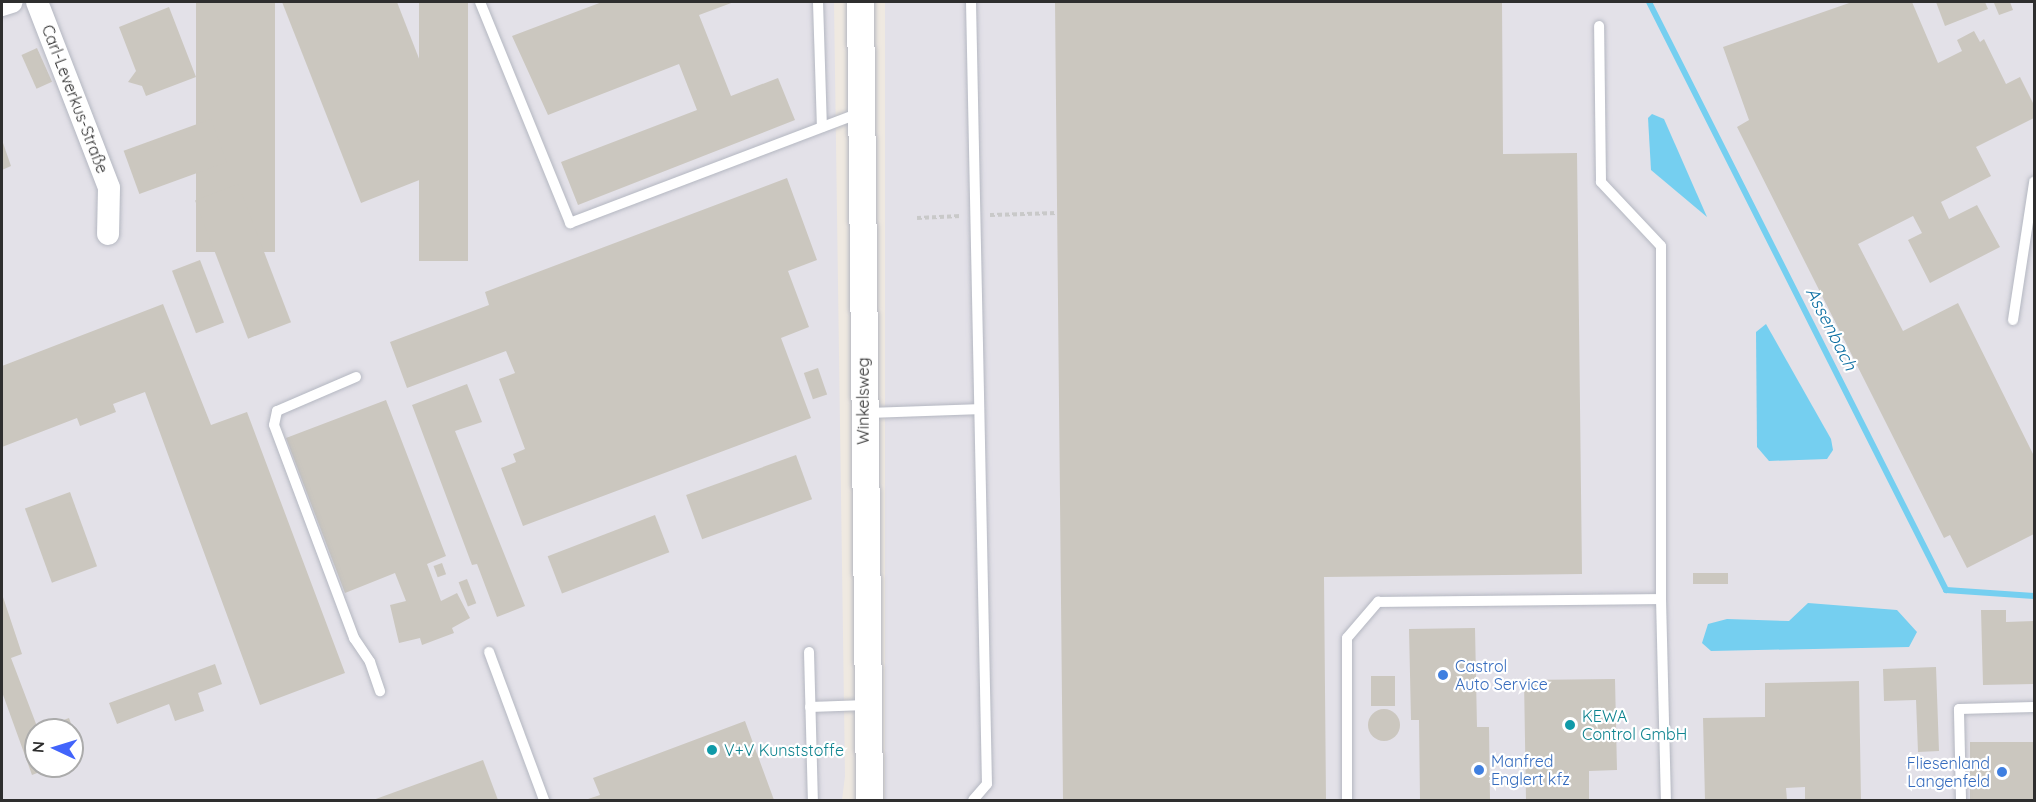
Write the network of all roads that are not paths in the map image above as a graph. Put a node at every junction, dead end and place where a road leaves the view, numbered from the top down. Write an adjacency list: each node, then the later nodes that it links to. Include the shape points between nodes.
1 (12, 2): 7 (street)
2 (37, 2): 12 (street, Carl-Leverkus-Straße, via 110,188)
3 (480, 2): 10 (lane, via 570,224)
4 (818, 2): 10 (lane)
5 (860, 2): 9 (street, Winkelsweg)
6 (971, 2): 15 (lane)
7 (2, 5)
8 (1599, 26): 17 (lane, via 1601,182 1661,246)
9 (861, 112): 10 (lane); 16 (street, Winkelsweg)
10 (822, 127)
11 (2034, 182): 13 (lane)
12 (108, 234)
13 (2013, 320)
14 (356, 377): 20 (lane, via 277,411 274,425 354,638 370,662)
15 (978, 410): 16 (lane); 27 (lane, via 987,784)
16 (863, 413): 21 (street, Winkelsweg)
17 (1661, 599): 28 (lane, via 1378,602 1347,639); 29 (lane)
18 (489, 652): 24 (lane)
19 (809, 652): 22 (lane)
20 (380, 691)
21 (870, 705): 22 (lane); 26 (street, Winkelsweg)
22 (810, 707): 25 (lane)
23 (2034, 707): 30 (lane, via 1959,708)
24 (544, 801)
25 (813, 801)
26 (869, 801)
27 (973, 801)
28 (1347, 801)
29 (1666, 801)
30 (1961, 801)

